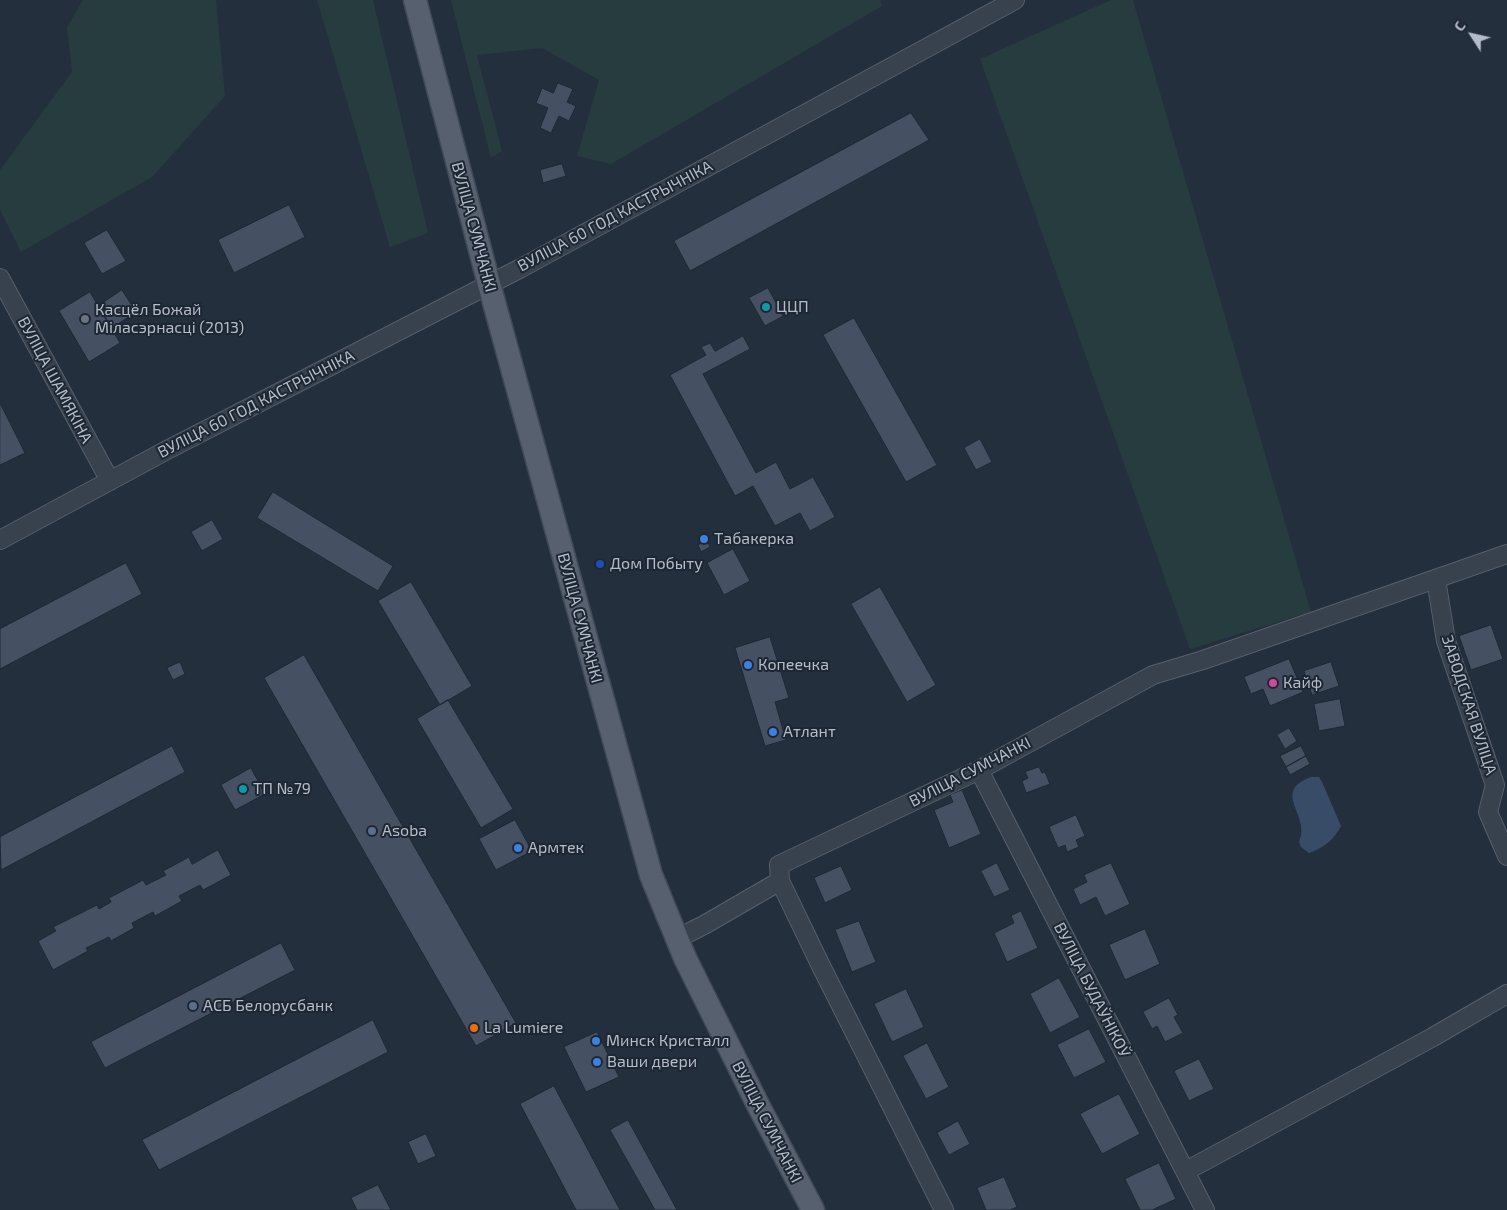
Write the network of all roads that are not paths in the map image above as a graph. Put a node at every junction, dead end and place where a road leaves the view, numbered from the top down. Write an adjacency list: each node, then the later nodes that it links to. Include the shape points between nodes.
1 (415, 0): 4 (main road, ВУЛІЦА СУМЧАНКІ)
2 (1015, 0): 4 (street, ВУЛІЦА 60 ГОД КАСТРЫЧНІКА)
3 (0, 278): 5 (street, ВУЛІЦА ШАМЯКІНА)
4 (489, 284): 5 (street, ВУЛІЦА 60 ГОД КАСТРЫЧНІКА); 12 (main road, ВУЛІЦА СУМЧАНКІ, via 651,875)
5 (110, 481): 6 (street, ВУЛІЦА 60 ГОД КАСТРЫЧНІКА)
6 (0, 540)
7 (1507, 554): 8 (street, ВУЛІЦА СУМЧАНКІ)
8 (1436, 579): 9 (street, ВУЛІЦА СУМЧАНКІ, via 1152,675); 10 (street, ЗАВОДСКАЯ ВУЛІЦА, via 1446,641 1494,785 1488,812)
9 (979, 770): 11 (street, ВУЛІЦА СУМЧАНКІ, via 779,865); 14 (street, ВУЛІЦА БУДАЎНІКОЎ)
10 (1507, 856)
11 (780, 881): 12 (street); 16 (street)
12 (676, 939): 15 (main road, ВУЛІЦА СУМЧАНКІ)
13 (1507, 994): 14 (street)
14 (1186, 1171): 17 (street, ВУЛІЦА БУДАЎНІКОЎ)
15 (813, 1210)
16 (944, 1210)
17 (1206, 1210)

